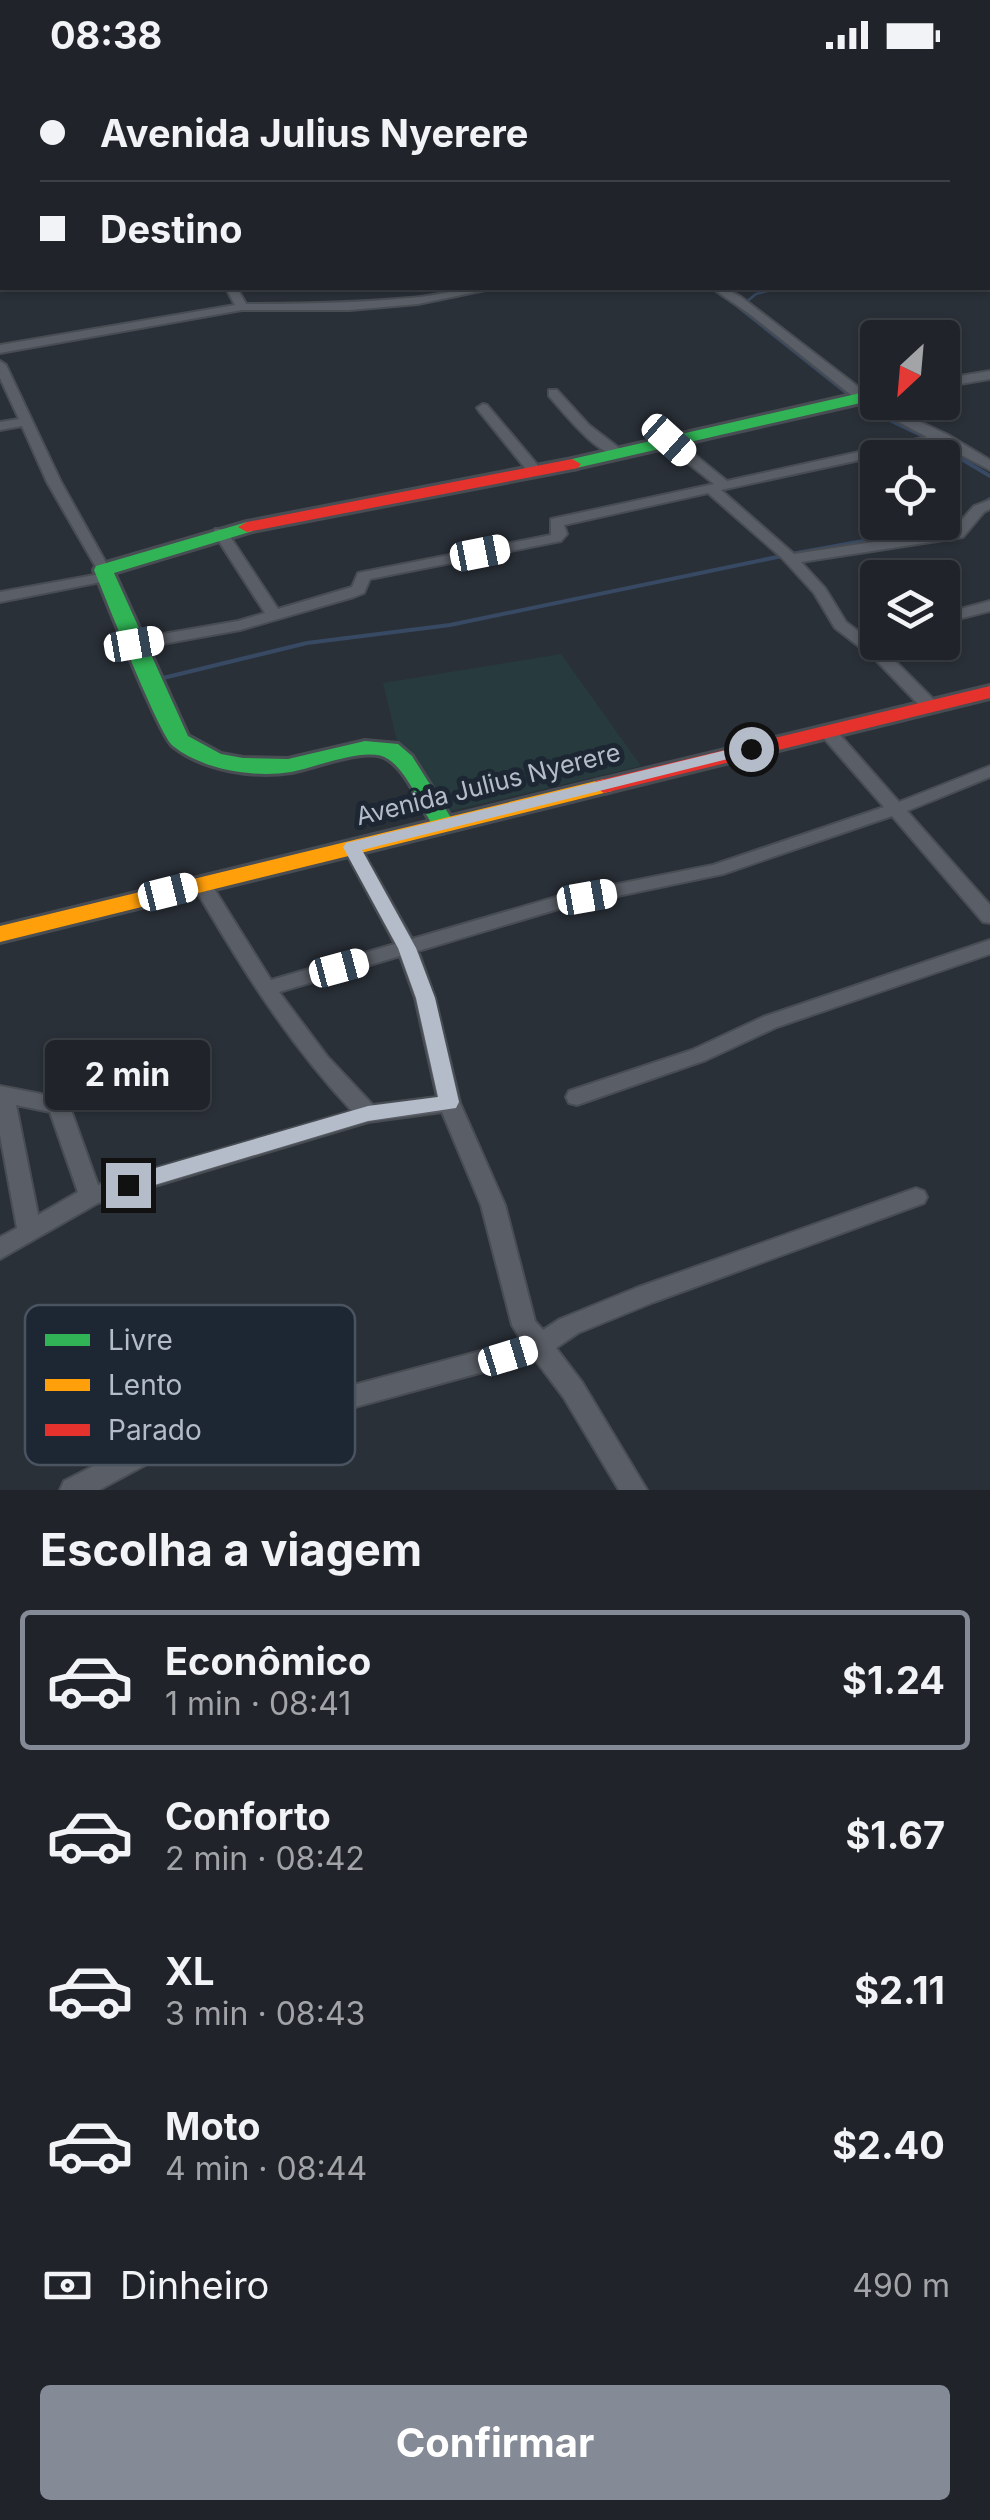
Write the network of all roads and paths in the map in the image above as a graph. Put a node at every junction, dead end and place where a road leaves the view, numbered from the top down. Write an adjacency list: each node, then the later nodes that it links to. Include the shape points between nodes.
1 (233, 290): 4 (street)
2 (478, 290): 4 (street, via 350,307)
3 (722, 290): 9 (street)
4 (242, 307): 5 (street)
5 (0, 350)
6 (0, 367): 14 (street)
7 (990, 376): 8 (street)
8 (960, 380)
9 (860, 389)
10 (553, 393): 18 (street)
11 (860, 398): 17 (street)
12 (482, 408): 20 (street)
13 (912, 420): 16 (street)
14 (25, 422): 15 (street); 25 (street)
15 (0, 426)
16 (943, 438): 19 (street); 21 (street)
17 (669, 440): 18 (street); 21 (street)
18 (618, 454): 20 (street)
19 (990, 466)
20 (535, 471): 23 (street)
21 (716, 486): 24 (street); 29 (street, via 556,522 556,538 363,576 358,591)
22 (990, 504): 24 (street, via 958,534)
23 (220, 532): 25 (street); 29 (street)
24 (790, 559): 30 (street, via 840,625)
25 (104, 574): 26 (street); 31 (street)
26 (0, 597)
27 (990, 606): 28 (street)
28 (960, 614)
29 (274, 615): 31 (street)
30 (860, 634)
31 (134, 644): 38 (street, via 178,740 226,763 268,766 390,749)
32 (889, 660): 34 (street)
33 (990, 692): 34 (street, Avenida Julius Nyerere)
34 (930, 706): 35 (street, Avenida Julius Nyerere)
35 (827, 731): 37 (street); 38 (street, Avenida Julius Nyerere)
36 (990, 770): 37 (street)
37 (896, 808): 41 (street); 44 (street, via 716,870 562,902)
38 (442, 824): 39 (street, Avenida Julius Nyerere)
39 (352, 847): 40 (street, Avenida Julius Nyerere); 44 (street)
40 (201, 883): 42 (street, Avenida Julius Nyerere); 45 (street)
41 (990, 917)
42 (0, 934)
43 (990, 947): 47 (street, via 796,1012 699,1056)
44 (407, 948): 45 (street); 48 (street, via 426,998)
45 (266, 989): 49 (street)
46 (1, 1093): 50 (street, via 59,1106); 52 (street)
47 (577, 1097)
48 (449, 1102): 49 (street); 54 (street, via 494,1205 524,1325)
49 (368, 1114): 50 (street)
50 (92, 1196): 52 (street)
51 (916, 1197): 54 (street, via 630,1301)
52 (29, 1229): 53 (street)
53 (0, 1249)
54 (541, 1345): 55 (street); 58 (street)
55 (355, 1396)
56 (120, 1465): 57 (street)
57 (73, 1490)
58 (634, 1490)

